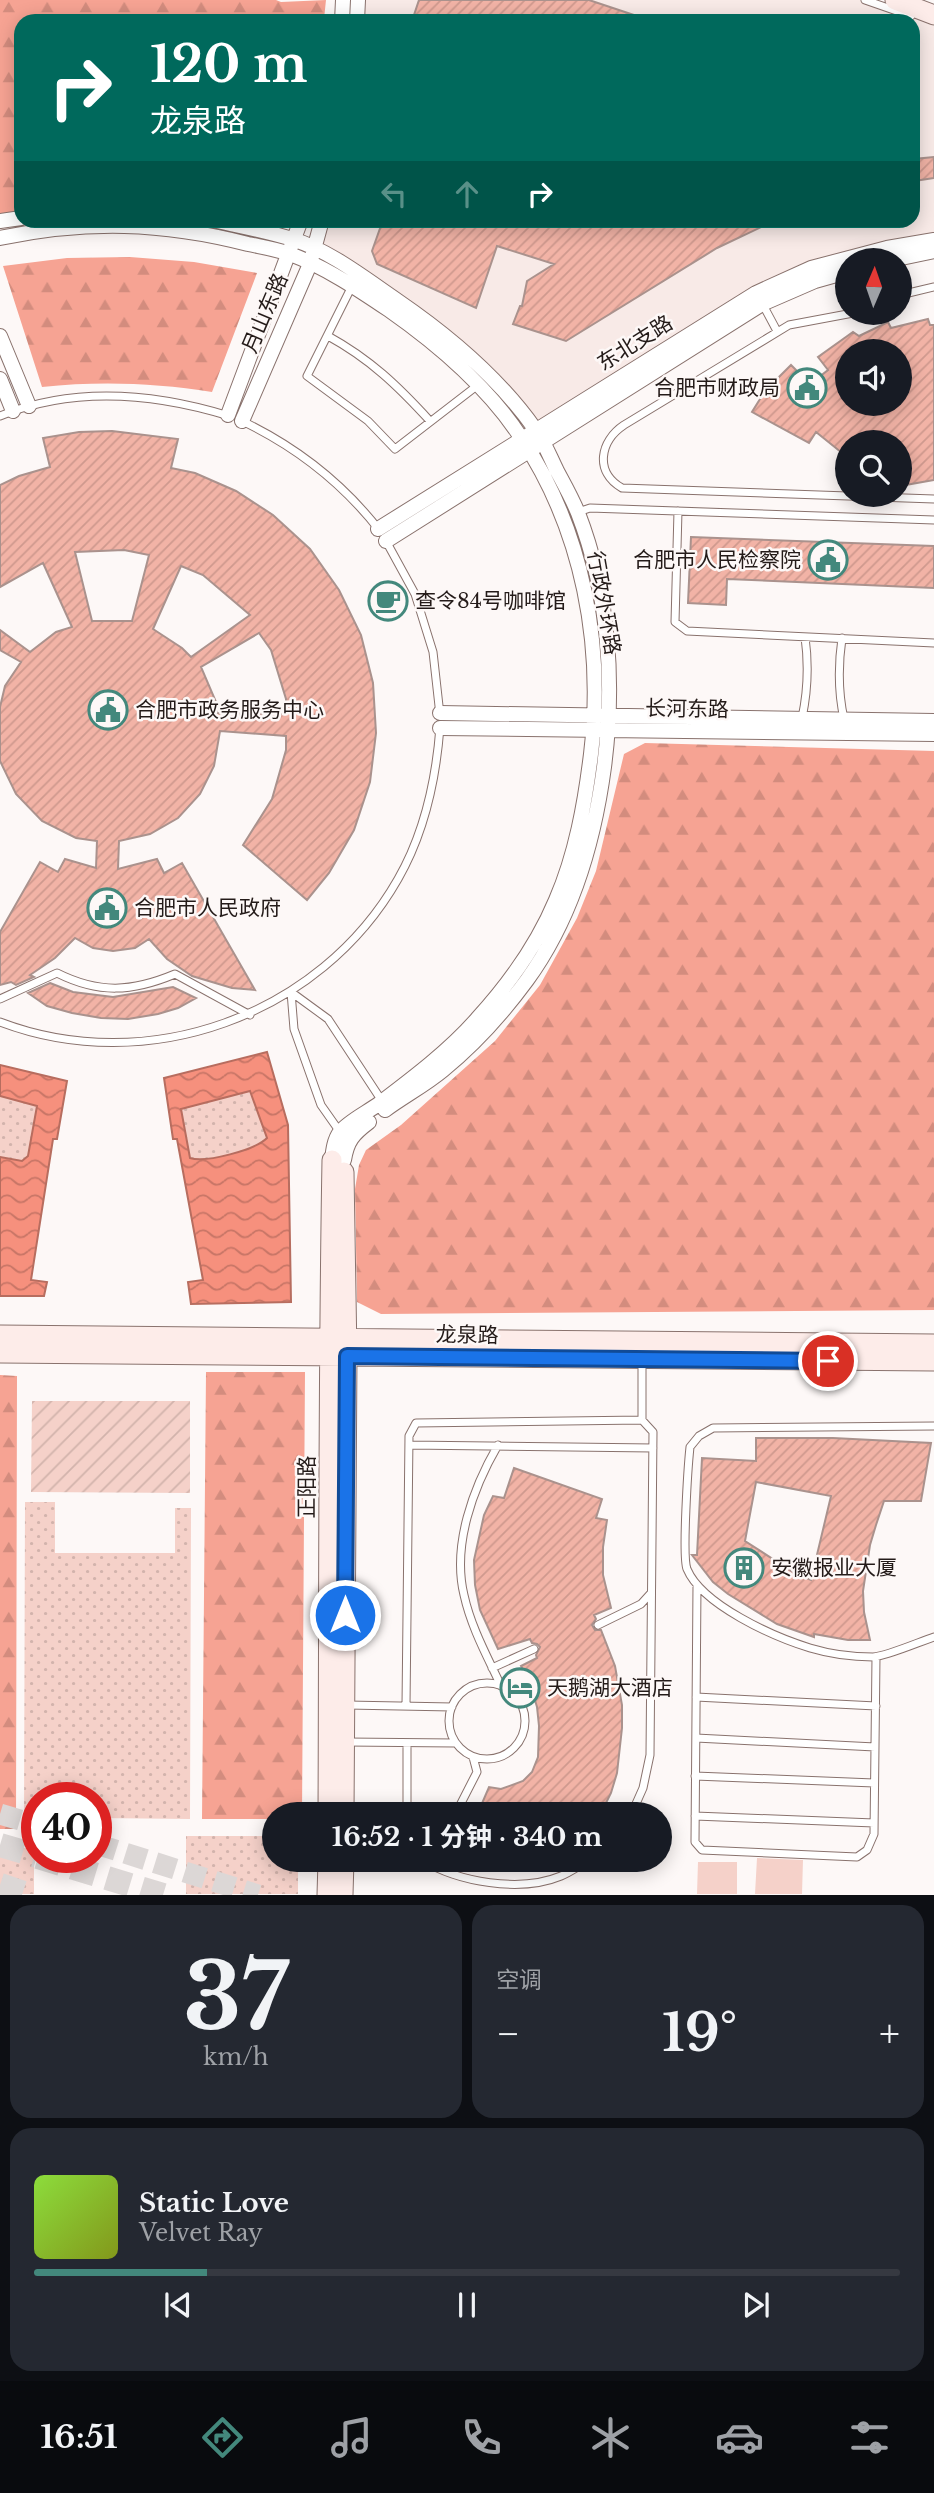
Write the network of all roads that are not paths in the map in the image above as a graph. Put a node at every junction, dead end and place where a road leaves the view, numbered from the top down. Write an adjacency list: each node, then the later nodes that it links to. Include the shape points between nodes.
1 (865, 0): 3 (lane)
2 (895, 0): 4 (street)
3 (918, 14)
4 (925, 16)
5 (77, 228): 10 (street, 行政外环路)
6 (162, 228): 15 (street, 行政外环路, via 201,232)
7 (247, 228): 11 (street, 行政外环路)
8 (298, 228): 11 (street, 月山东路)
9 (320, 228): 13 (street, 月山东路)
10 (0, 238)
11 (294, 239): 13 (street, 行政外环路); 15 (street, 月山东路)
12 (934, 240): 22 (street, 东北支路, via 811,268)
13 (315, 249): 17 (street, 月山东路); 33 (street, 行政外环路, via 435,326 490,376)
14 (934, 251): 16 (street)
15 (290, 254): 17 (street, 行政外环路); 31 (street, 月山东路)
16 (912, 256)
17 (310, 264): 19 (street, 行政外环路); 31 (street, 月山东路)
18 (835, 275): 22 (street, 东北支路)
19 (352, 285): 26 (lane); 28 (street, 行政外环路, via 425,335)
20 (934, 287): 21 (lane)
21 (912, 292)
22 (759, 298): 24 (lane); 33 (street, 东北支路)
23 (835, 316): 24 (lane)
24 (776, 331): 35 (lane, via 612,433 603,460 612,482 622,488)
25 (0, 336): 29 (street)
26 (328, 336): 32 (lane, via 357,352 396,384); 32 (lane, via 307,376 368,421 395,449)
27 (0, 379): 30 (street)
28 (478, 385): 32 (lane); 34 (street, 行政外环路)
29 (29, 406): 30 (lane); 31 (lane, via 129,395 179,401)
30 (7, 414)
31 (235, 418): 39 (lane, via 294,449 339,485)
32 (430, 421)
33 (539, 436): 34 (street, 东北支路); 37 (street, 行政外环路)
34 (525, 444): 37 (street, 行政外环路); 39 (street, 东北支路)
35 (934, 499)
36 (678, 511): 37 (lane, via 590,508); 38 (lane); 40 (lane, via 675,622 687,632)
37 (571, 514): 47 (street, 行政外环路)
38 (934, 520)
39 (382, 535): 43 (lane, via 419,606 433,652)
40 (805, 637): 41 (lane); 44 (lane, via 808,692)
41 (842, 638): 42 (lane); 45 (lane, via 839,696)
42 (934, 643)
43 (440, 712): 47 (street, 长河东路); 48 (lane)
44 (802, 718): 45 (street, 长河东路); 47 (street, 长河东路)
45 (844, 719): 46 (street, 长河东路)
46 (934, 721)
47 (602, 722): 48 (street, 长河东路); 49 (street, 长河东路); 54 (street, 行政外环路, via 571,858 537,937 476,1021); 56 (street, 行政外环路, via 600,798 586,860 568,907 528,979 477,1040 441,1072 351,1136)
48 (440, 728): 50 (lane, via 435,780 421,831 399,878 369,922 333,960)
49 (934, 734)
50 (291, 992): 52 (lane); 54 (lane, via 328,1019); 55 (lane, via 295,1029 312,1080 321,1105)
51 (0, 999): 52 (lane, via 57,972 80,984 118,990 175,974)
52 (250, 1015): 53 (lane, via 196,1034 139,1043 82,1043)
53 (0, 1022)
54 (382, 1101): 55 (street, 行政外环路)
55 (340, 1132): 56 (street)
56 (338, 1160): 59 (street, 正阳路)
57 (0, 1335): 59 (street, 龙泉路)
58 (934, 1344): 60 (street, 龙泉路)
59 (338, 1347): 60 (street, 龙泉路); 61 (street, 龙泉路); 77 (street, 正阳路)
60 (642, 1351): 62 (street, 龙泉路); 63 (lane)
61 (0, 1353)
62 (934, 1361)
63 (642, 1420): 66 (lane, via 416,1423); 67 (lane, via 653,1432)
64 (934, 1426): 68 (lane, via 713,1428 699,1436 690,1447 686,1567)
65 (498, 1445): 66 (lane); 67 (lane); 74 (lane, via 473,1499 460,1562 468,1612)
66 (409, 1446): 78 (lane)
67 (653, 1448): 69 (lane)
68 (697, 1586): 73 (lane, via 773,1634 841,1655); 76 (lane)
69 (652, 1593): 70 (lane, via 641,1604); 93 (lane, via 650,1755)
70 (598, 1625)
71 (934, 1637): 73 (lane)
72 (534, 1649): 74 (lane)
73 (876, 1657): 79 (lane)
74 (492, 1668): 75 (lane)
75 (501, 1686): 80 (lane, via 489,1683 467,1689); 86 (lane, via 511,1691 524,1711 523,1735 508,1754 485,1760)
76 (696, 1697): 79 (lane); 81 (lane)
77 (337, 1705): 78 (lane); 82 (street, 正阳路)
78 (406, 1706): 80 (lane)
79 (876, 1706): 85 (lane)
80 (452, 1707): 84 (lane, via 449,1719)
81 (696, 1738): 85 (lane); 87 (lane)
82 (336, 1742): 83 (lane); 89 (street, 正阳路); 90 (street, 正阳路)
83 (407, 1743): 84 (lane); 91 (lane)
84 (455, 1743): 86 (lane)
85 (875, 1747): 88 (lane)
86 (473, 1757): 92 (lane, via 477,1772)
87 (695, 1776): 88 (lane); 94 (lane)
88 (874, 1783): 95 (lane)
89 (329, 1802)
90 (343, 1802)
91 (407, 1802)
92 (462, 1802)
93 (637, 1802)
94 (695, 1816): 95 (lane); 95 (lane, via 695,1842 702,1850 857,1857 867,1850)
95 (874, 1823)
96 (328, 1872): 100 (street)
97 (344, 1872): 101 (street)
98 (445, 1872): 99 (lane, via 487,1883 524,1884)
99 (568, 1872)
100 (327, 1895)
101 (343, 1895)

